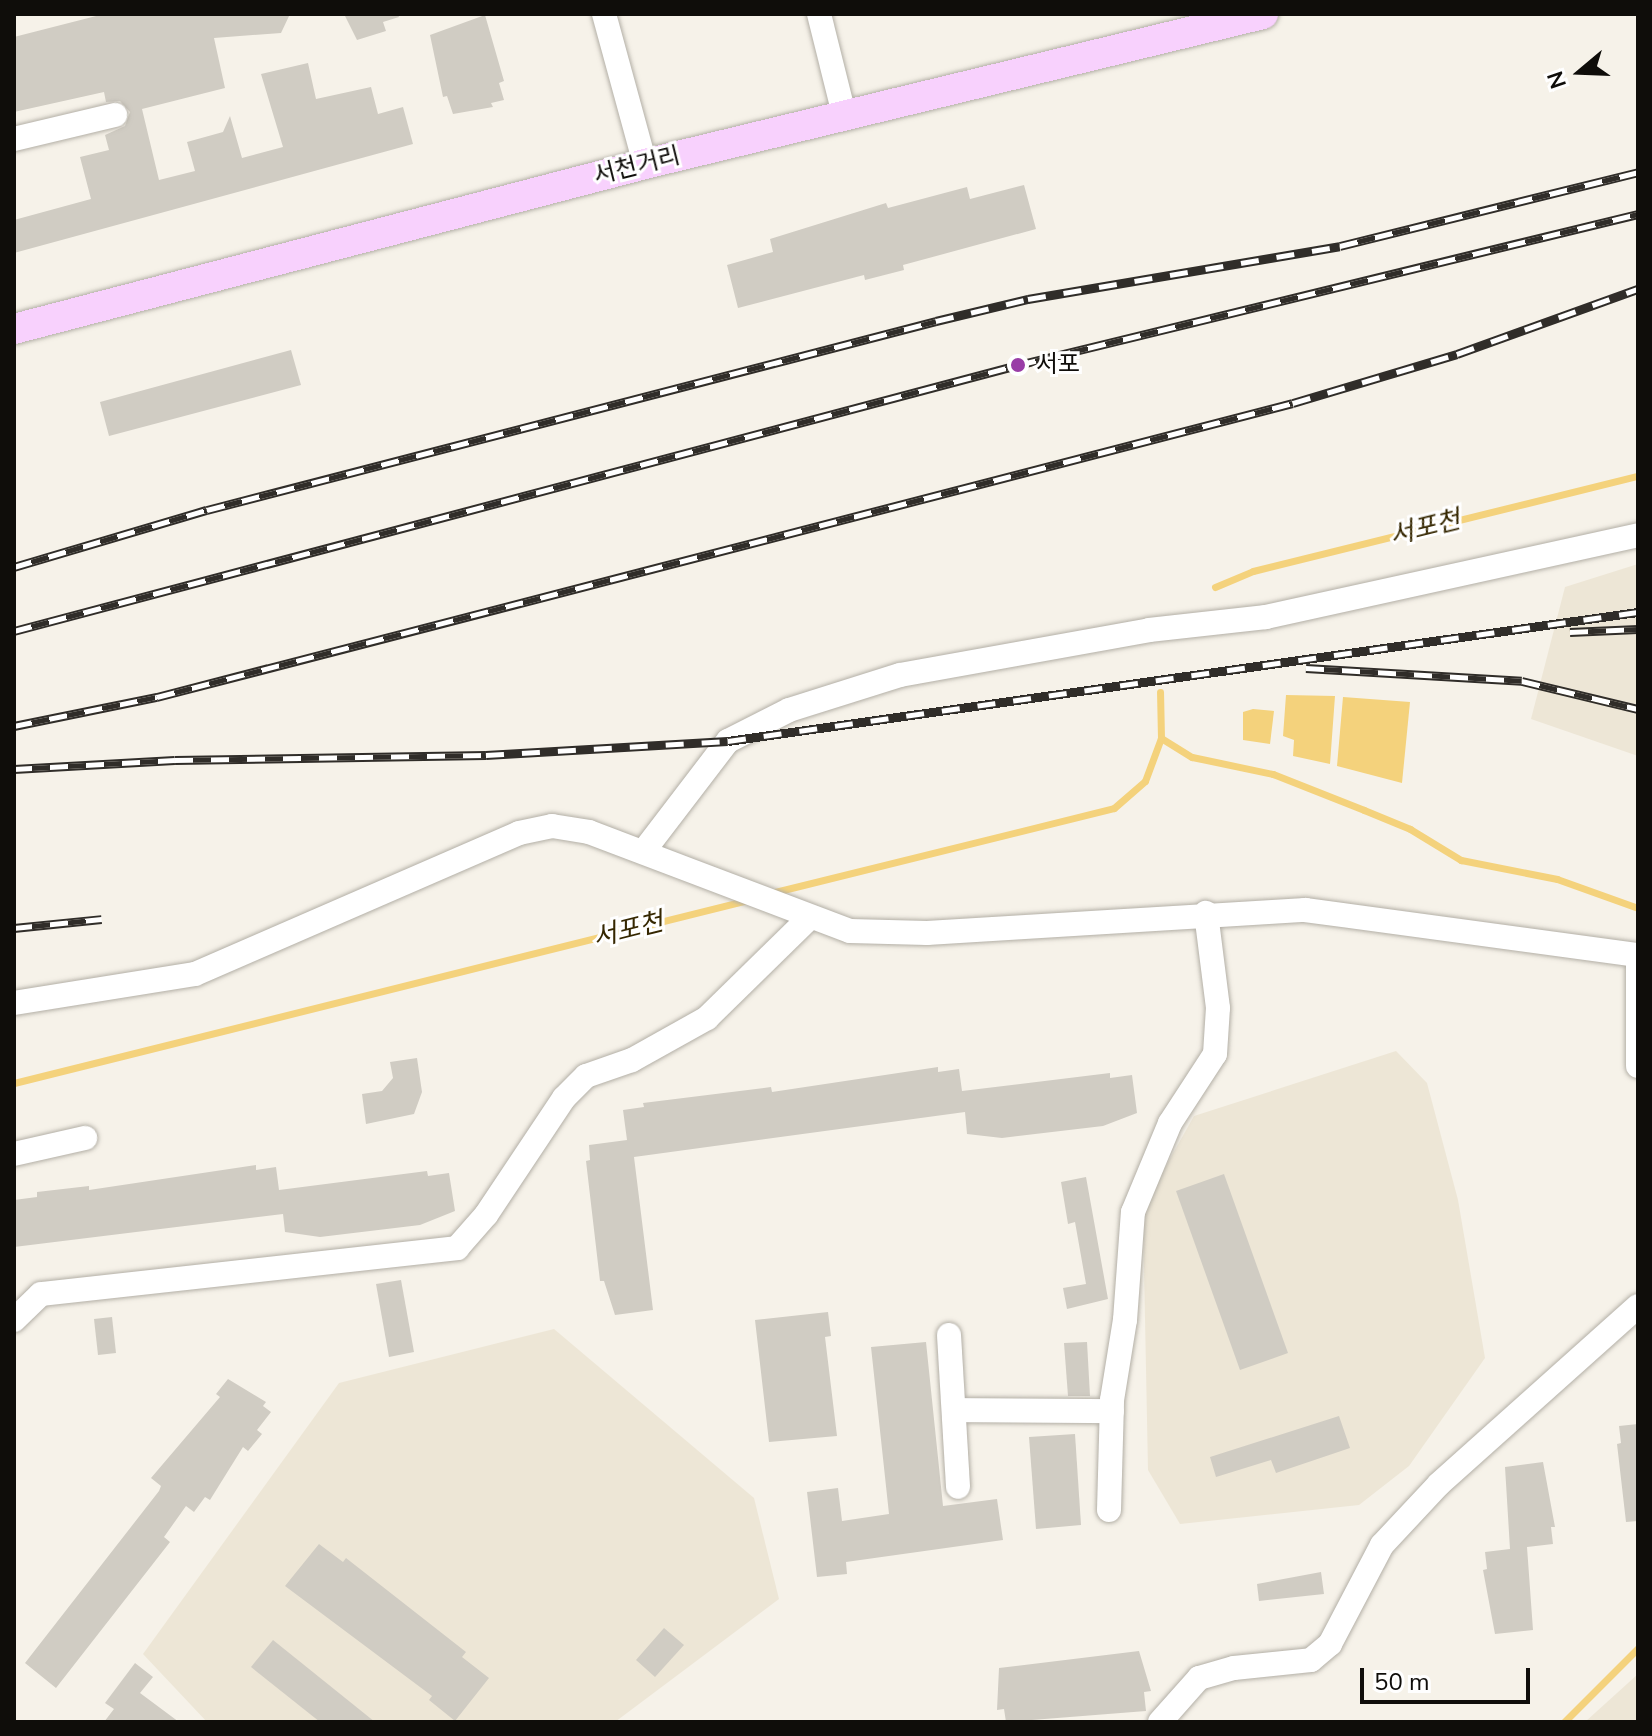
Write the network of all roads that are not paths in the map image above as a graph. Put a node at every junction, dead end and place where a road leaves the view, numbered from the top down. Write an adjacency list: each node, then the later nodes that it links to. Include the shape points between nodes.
1 (604, 14): 7 (street)
2 (819, 14): 4 (street)
3 (1263, 14): 4 (main road, 서천거리)
4 (844, 114): 7 (main road, 서천거리)
5 (115, 115): 6 (street)
6 (14, 139)
7 (645, 164): 8 (main road, 서천거리)
8 (14, 329)
9 (1638, 535): 10 (street, via 1266,617 1149,630 900,675 789,710 728,741)
10 (643, 852): 12 (street); 15 (street, via 589,832 552,826 519,833 195,974)
11 (1206, 913): 12 (street, via 927,933 850,931); 13 (street, via 1305,910); 23 (street, via 1218,1008 1215,1054 1170,1123 1133,1212)
12 (800, 914): 20 (street, via 707,1018 632,1060 586,1076 564,1098 486,1215 457,1248 41,1294)
13 (1638, 955)
14 (1638, 965): 16 (street)
15 (14, 1003)
16 (1638, 1066)
17 (85, 1138): 18 (street)
18 (14, 1154)
19 (1638, 1306): 26 (street, via 1439,1484 1382,1545 1330,1644 1311,1660 1234,1668 1199,1678)
20 (14, 1320)
21 (949, 1335): 22 (street)
22 (955, 1410): 23 (street); 24 (street)
23 (1112, 1411): 25 (street)
24 (958, 1487)
25 (1109, 1510)
26 (1160, 1722)

